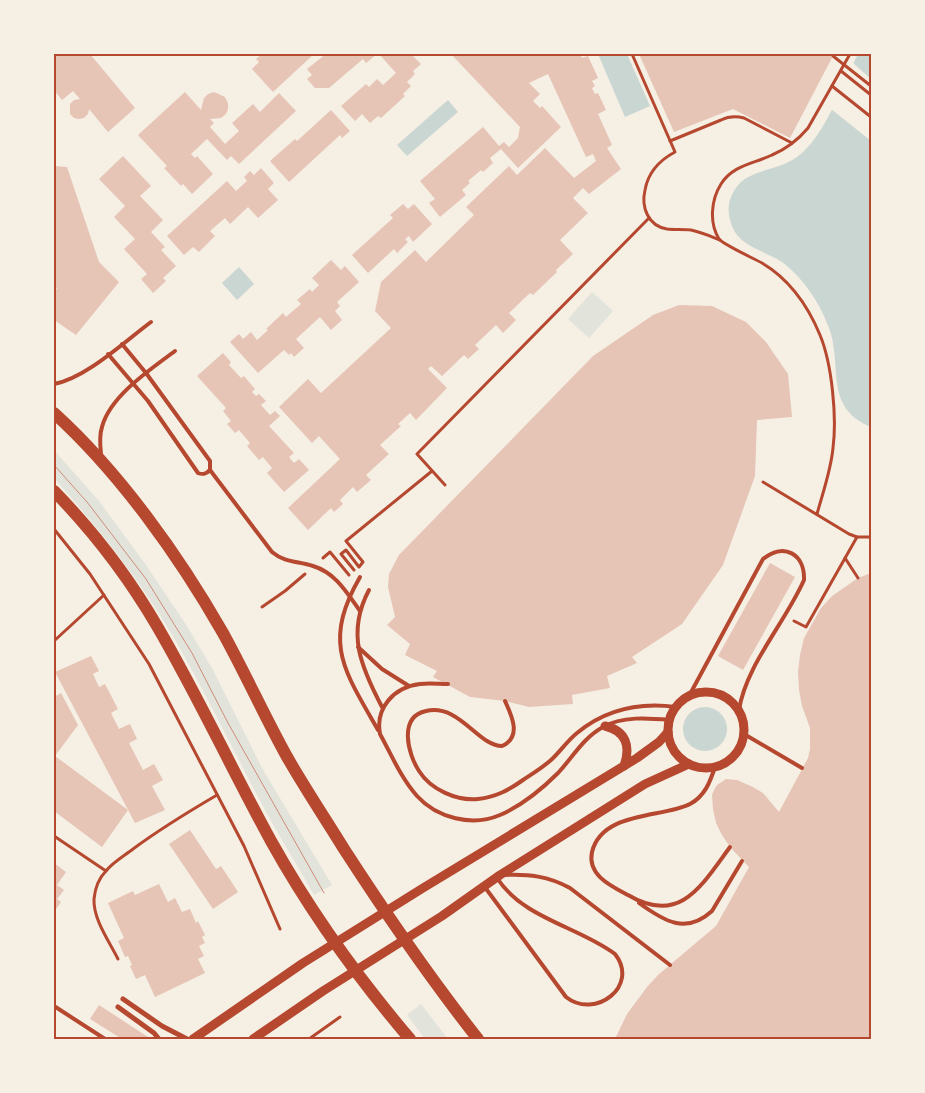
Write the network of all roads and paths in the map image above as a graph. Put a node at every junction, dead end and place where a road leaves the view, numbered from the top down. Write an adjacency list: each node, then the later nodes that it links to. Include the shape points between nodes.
1 (632, 54): 10 (path)
2 (850, 54): 4 (path)
3 (833, 56): 4 (path)
4 (844, 64): 5 (path); 7 (path)
5 (841, 71): 6 (path); 8 (path)
6 (832, 86): 9 (path); 11 (path, via 808,128)
7 (871, 86)
8 (871, 95)
9 (871, 116)
10 (670, 141): 11 (path, via 736,116); 12 (path, via 675,152 660,162 646,185 643,202)
11 (792, 144): 13 (path, via 737,168 721,184 713,204 714,226)
12 (649, 218): 13 (path, via 666,229 693,231); 24 (path, via 417,454)
13 (720, 240): 28 (path, via 782,278 812,316 821,338 831,384 834,427 833,448)
14 (151, 322): 15 (lane)
15 (122, 344): 17 (lane); 18 (lane)
16 (175, 350): 18 (lane)
17 (108, 354): 19 (lane, via 74,378); 20 (lane)
18 (146, 373): 20 (lane); 23 (lane, via 210,461)
19 (54, 384)
20 (134, 384): 22 (lane, via 114,404 102,427 100,453); 23 (lane, via 198,473)
21 (54, 413): 22 (main road)
22 (104, 466): 68 (main road, via 142,513 196,590 223,634 287,756)
23 (210, 470): 33 (lane, via 272,552 286,561)
24 (432, 471): 26 (path); 33 (path, via 346,541 363,562 359,567 346,550 341,554 355,571 349,575 330,552)
25 (763, 482): 28 (path)
26 (445, 486)
27 (54, 491): 71 (main road, via 94,537 156,625 272,842)
28 (817, 514): 30 (path)
29 (54, 528): 37 (path)
30 (857, 537): 31 (path); 32 (path)
31 (871, 537)
32 (845, 558): 35 (path); 41 (path, via 806,627)
33 (314, 566): 38 (lane, via 335,578); 39 (path)
34 (360, 577): 38 (lane)
35 (858, 578)
36 (369, 590): 40 (lane)
37 (104, 595): 42 (path); 60 (path, via 149,664)
38 (349, 596): 40 (lane); 54 (lane, via 340,628 343,662)
39 (262, 607)
40 (360, 611): 43 (lane)
41 (784, 616): 46 (lane, via 804,580 804,570 794,554 777,551 763,559); 50 (lane, via 748,678)
42 (54, 641)
43 (357, 646): 45 (lane); 48 (lane)
44 (448, 684): 45 (lane)
45 (409, 686): 48 (lane)
46 (689, 696): 49 (street); 50 (street, via 702,692 716,694)
47 (505, 701): 49 (lane, via 513,720 514,733 512,739 502,746 490,744 469,725 442,712 432,709 414,718 408,736 411,754 428,781 449,795 462,798 474,800 499,795 550,761 575,735 601,716 645,705)
48 (382, 707): 54 (lane, via 378,724)
49 (676, 708): 51 (street)
50 (739, 710): 55 (street)
51 (670, 720): 52 (lane, via 630,719); 53 (street)
52 (605, 726): 54 (lane, via 584,741 548,782 513,808 500,815 470,820 441,813 417,796); 57 (street, via 613,728 625,740 628,748)
53 (668, 732): 56 (street, via 678,756); 57 (street)
54 (380, 734)
55 (744, 734): 58 (street, via 735,755); 59 (lane)
56 (689, 764): 58 (street); 65 (street, via 645,784)
57 (624, 766): 68 (street)
58 (715, 767): 67 (lane, via 708,786 691,804 631,818 609,829 594,844 591,855 597,875)
59 (802, 768)
60 (218, 795): 64 (path, via 147,839); 69 (path)
61 (54, 836): 64 (path)
62 (730, 847): 67 (lane, via 704,883 684,900 660,906)
63 (742, 861): 67 (lane, via 712,911 698,921 689,924 671,922)
64 (106, 871): 72 (path, via 96,888 95,908)
65 (498, 876): 66 (street); 66 (lane, via 503,887 518,902 615,954 624,976 617,990 596,1004 581,1005 566,997); 73 (lane, via 533,875 570,888)
66 (484, 886): 70 (street)
67 (635, 900)
68 (385, 912): 70 (main road); 71 (street)
69 (280, 928)
70 (404, 940): 74 (street); 86 (main road)
71 (336, 943): 74 (main road); 82 (street)
72 (118, 959)
73 (670, 965)
74 (356, 970): 83 (street); 85 (main road)
75 (123, 998): 81 (street)
76 (54, 1006): 79 (lane)
77 (118, 1007): 80 (street)
78 (340, 1016): 84 (path)
79 (105, 1039)
80 (159, 1039)
81 (186, 1039)
82 (193, 1039)
83 (253, 1039)
84 (309, 1039)
85 (410, 1039)
86 (478, 1039)

